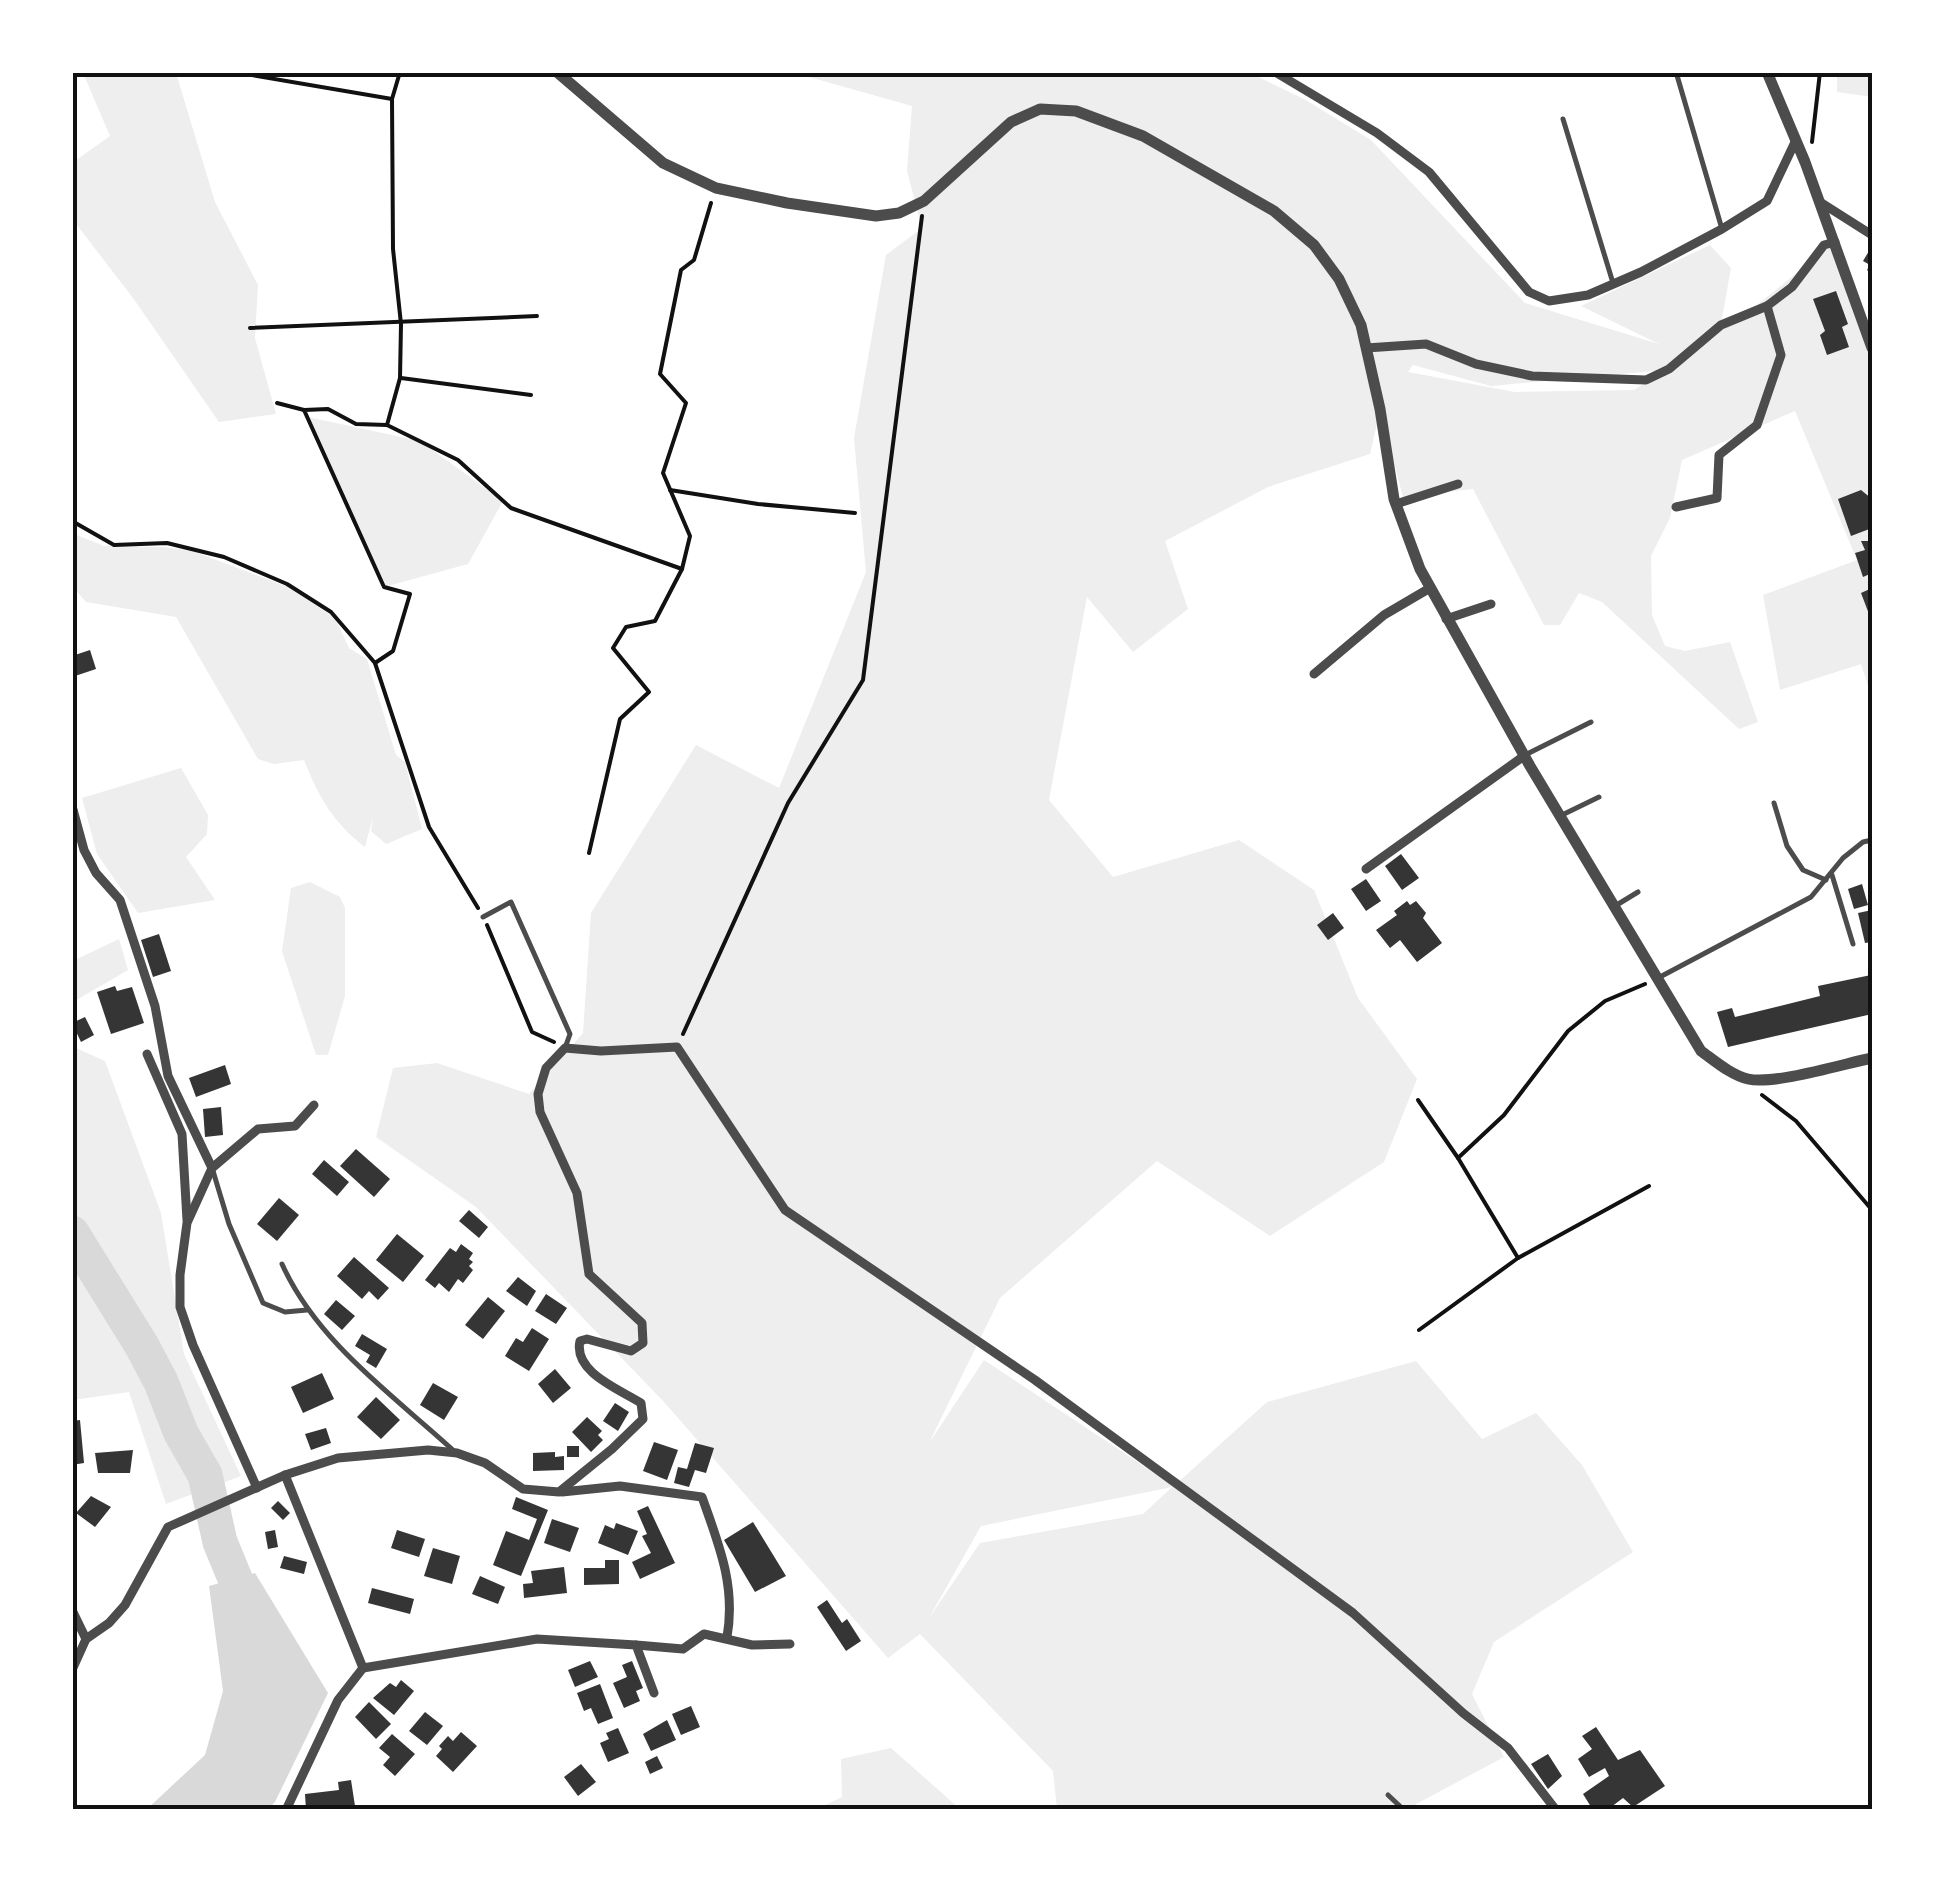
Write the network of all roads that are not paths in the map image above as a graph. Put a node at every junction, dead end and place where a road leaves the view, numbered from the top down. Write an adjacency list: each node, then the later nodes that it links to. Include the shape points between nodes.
1 (557, 72): 14 (street, via 662,163 716,188 876,216 924,201 1012,122 1040,109 1076,111 1143,136 1274,210 1339,279)
2 (1275, 72): 5 (street)
3 (1676, 72): 9 (lane)
4 (1768, 72): 7 (street)
5 (1293, 76): 12 (street, via 1429,172 1529,292 1549,300 1588,295)
6 (1563, 118): 12 (lane)
7 (1796, 140): 8 (street); 9 (street, via 1767,202)
8 (1820, 202): 10 (street); 11 (street)
9 (1722, 230): 12 (street)
10 (1872, 235)
11 (1835, 242): 13 (street, via 1824,245 1792,288); 15 (street)
12 (1613, 283)
13 (1767, 306): 14 (street, via 1721,325 1646,380 1532,376 1426,344); 18 (street, via 1780,355 1757,425 1718,456 1717,498)
14 (1366, 348): 17 (street)
15 (1872, 348)
16 (1458, 484): 17 (street)
17 (1396, 504): 19 (street)
18 (1676, 507)
19 (1430, 588): 21 (street); 22 (street, via 1384,615)
20 (1491, 604): 21 (street)
21 (1446, 619): 24 (street)
22 (1314, 674)
23 (1591, 722): 24 (lane)
24 (1524, 756): 28 (street); 30 (street)
25 (1600, 797): 28 (lane)
26 (1774, 803): 32 (lane, via 1787,846 1804,870)
27 (72, 806): 42 (street, via 84,850 120,900 155,1006 168,1076)
28 (1560, 816): 34 (street)
29 (1872, 840): 31 (lane)
30 (1366, 869)
31 (1832, 874): 32 (lane); 36 (lane)
32 (1826, 880): 37 (lane, via 1811,897)
33 (1638, 892): 34 (lane)
34 (1614, 906): 37 (street)
35 (484, 916): 38 (lane, via 511,902 570,1034)
36 (1853, 944)
37 (1658, 978): 40 (street, via 1701,1051 1750,1080)
38 (565, 1048): 49 (street, via 546,1068 540,1112 577,1193 590,1274 642,1323 643,1343 631,1351 586,1340 578,1352 582,1364 641,1403 643,1419); 61 (street, via 677,1047 785,1210 1034,1380 1353,1613 1508,1748)
39 (147, 1054): 43 (street, via 182,1134)
40 (1872, 1058)
41 (314, 1105): 42 (street, via 294,1126 258,1129)
42 (212, 1168): 43 (street); 45 (lane, via 263,1303 285,1312)
43 (187, 1223): 48 (street, via 180,1307)
44 (282, 1264): 45 (lane)
45 (307, 1310): 46 (lane)
46 (456, 1454): 47 (street, via 338,1458); 49 (street, via 485,1463 523,1489)
47 (285, 1475): 48 (street); 55 (street)
48 (258, 1488): 52 (street, via 168,1527 125,1604)
49 (559, 1492): 51 (street, via 620,1486 702,1497 727,1567)
50 (72, 1610): 52 (street)
51 (727, 1637): 53 (street, via 752,1646); 54 (street, via 704,1634 683,1649)
52 (86, 1638): 56 (street)
53 (790, 1644)
54 (636, 1645): 55 (street, via 537,1639); 57 (street)
55 (364, 1668): 59 (street, via 338,1700)
56 (72, 1670)
57 (654, 1693)
58 (1388, 1795): 60 (lane)
59 (286, 1810)
60 (1404, 1810)
61 (1556, 1810)

